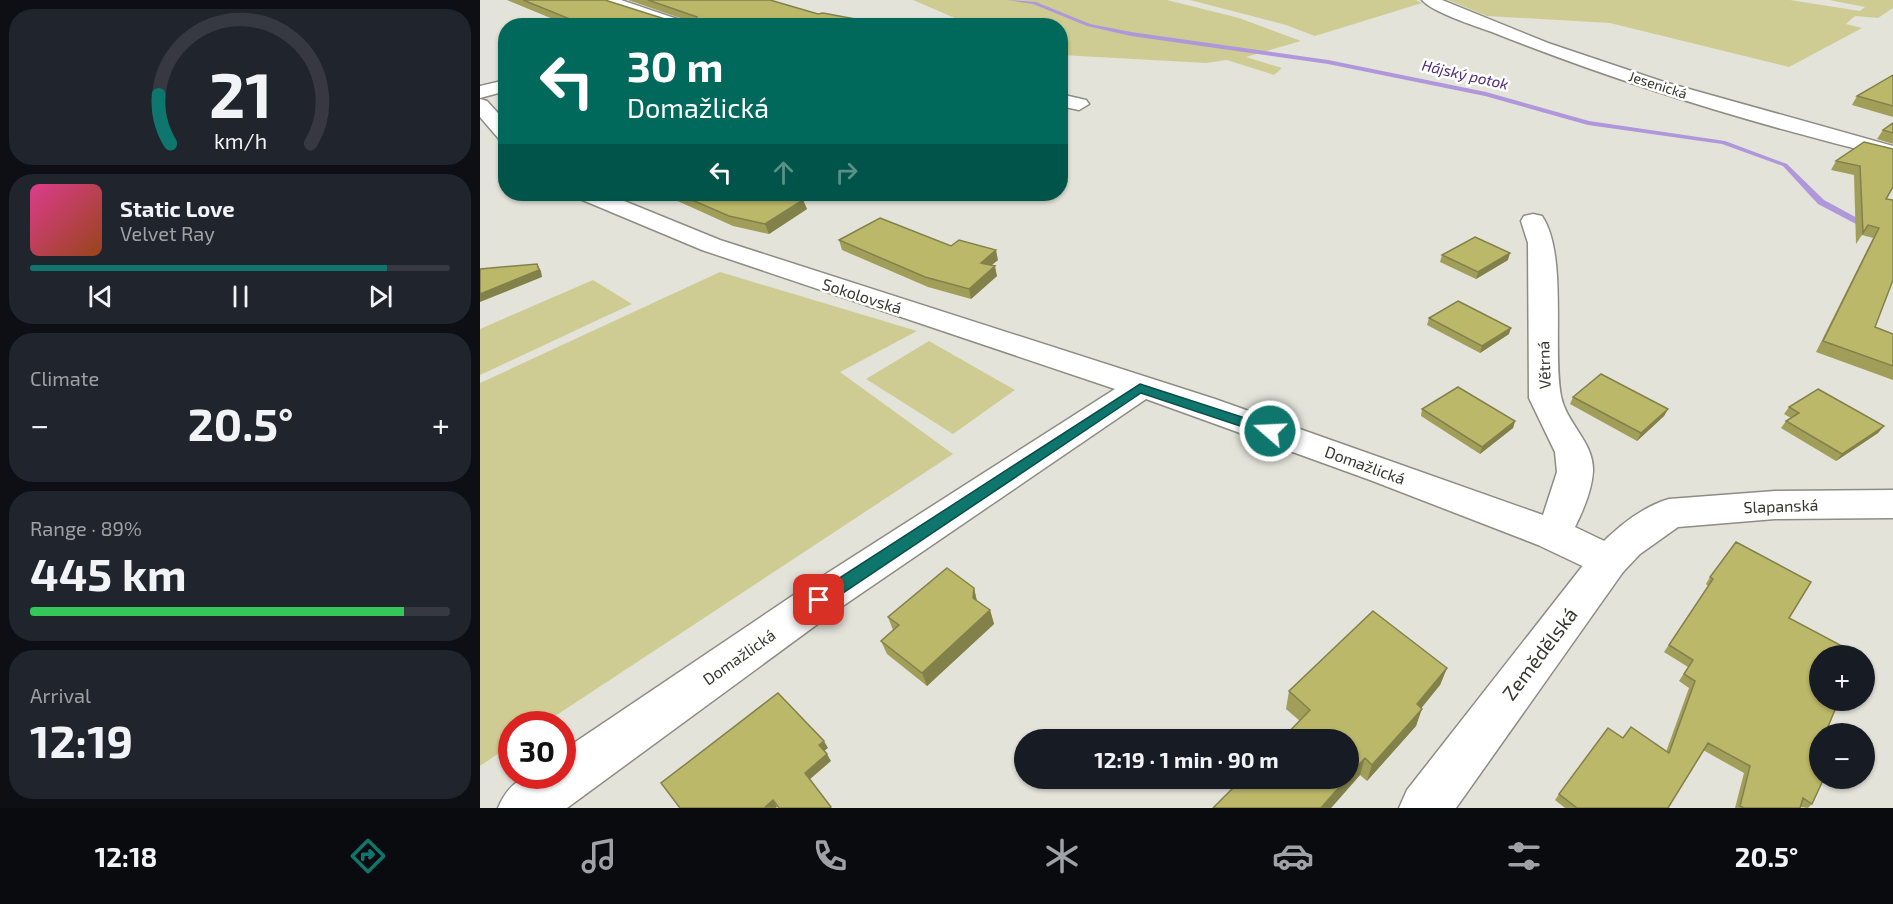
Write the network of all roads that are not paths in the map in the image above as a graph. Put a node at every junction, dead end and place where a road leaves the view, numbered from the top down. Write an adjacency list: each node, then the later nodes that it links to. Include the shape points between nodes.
1 (606, 0): 3 (street)
2 (1429, 0): 8 (street, Jesenická, via 1577,58 1757,115)
3 (664, 18)
4 (498, 87): 5 (street)
5 (480, 92)
6 (480, 105): 7 (street)
7 (498, 126)
8 (1893, 152)
9 (605, 201): 11 (street, Sokolovská, via 711,245)
10 (1533, 221): 14 (street, Větrná, via 1541,243 1545,398 1573,452 1575,472 1565,509)
11 (1140, 388): 14 (street, Domažlická, via 1203,407); 16 (street, Domažlická, via 819,600)
12 (1893, 504): 13 (street, Slapanská, via 1775,505)
13 (1669, 513): 15 (street, Zemědělská, via 1626,543)
14 (1552, 534): 15 (street, Domažlická)
15 (1609, 561): 17 (street, Zemědělská)
16 (524, 808)
17 (1425, 808)

